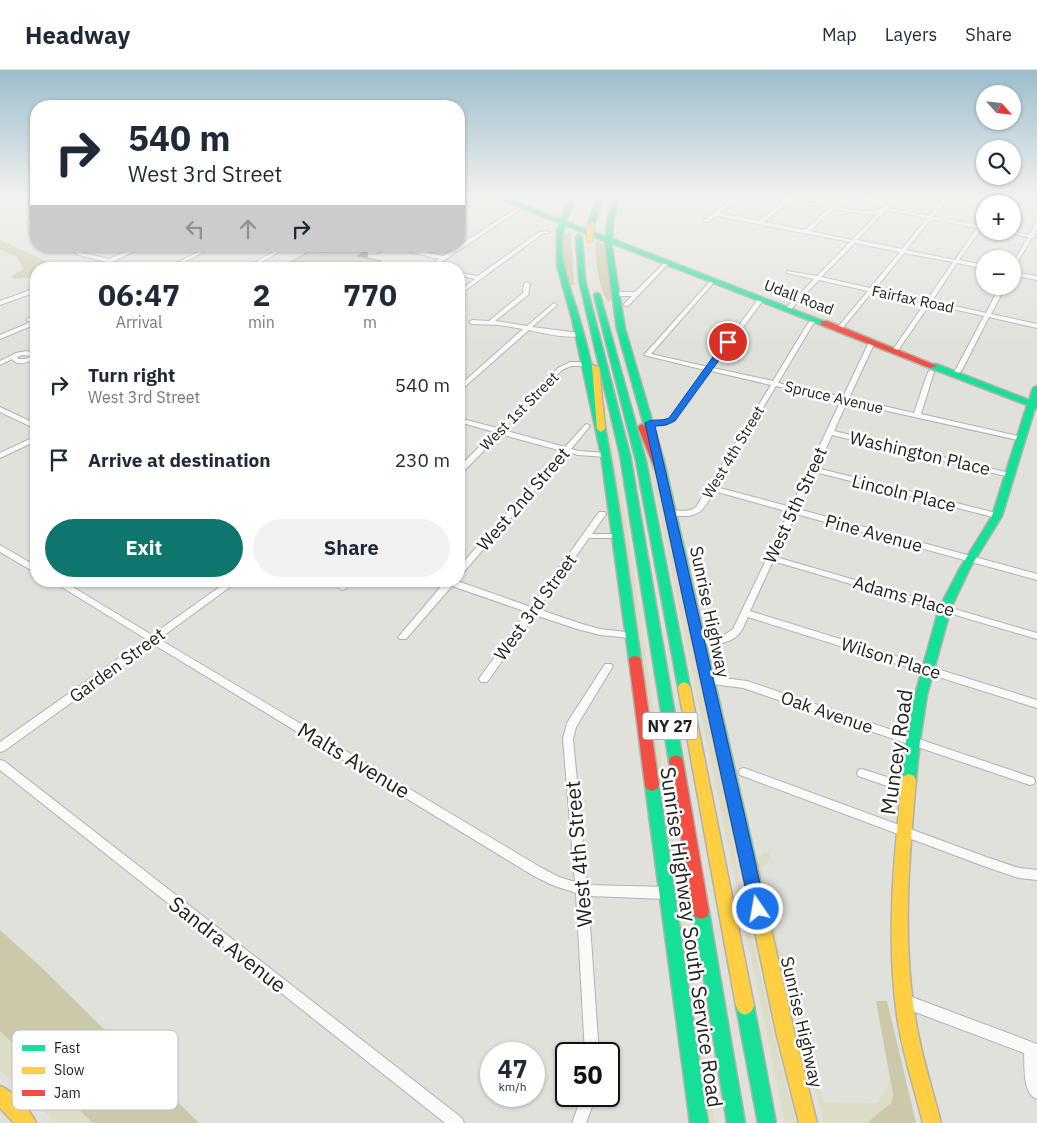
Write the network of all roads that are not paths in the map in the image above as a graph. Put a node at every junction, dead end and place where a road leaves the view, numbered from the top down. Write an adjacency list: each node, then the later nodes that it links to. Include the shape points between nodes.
1 (525, 245): 31 (street)
2 (559, 245): 57 (main road, via 560,265)
3 (583, 245): 56 (main road, NY 27, via 581,275)
4 (586, 245): 70 (main road, NY 27)
5 (608, 245): 19 (main road, Sunrise Highway)
6 (623, 245): 11 (main road, Udall Road)
7 (849, 245): 32 (street)
8 (874, 245): 12 (street)
9 (909, 245): 12 (street)
10 (969, 245): 26 (street)
11 (632, 248): 19 (main road, via 616,249); 25 (main road, Udall Road)
12 (904, 251): 26 (street); 37 (street)
13 (79, 252): 21 (street)
14 (130, 252): 21 (street)
15 (201, 252): 22 (street)
16 (277, 252): 23 (street)
17 (416, 252): 20 (street)
18 (453, 252): 20 (street)
19 (609, 254): 39 (main road, Sunrise Highway)
20 (444, 258): 24 (street)
21 (110, 261)
22 (181, 262)
23 (258, 262)
24 (438, 262)
25 (667, 262): 34 (main road, Udall Road); 40 (street)
26 (956, 262): 27 (street); 44 (street)
27 (976, 265)
28 (789, 272): 32 (street, Fairfax Road)
29 (1021, 274): 33 (street)
30 (465, 275): 31 (street)
31 (480, 278): 36 (street)
32 (818, 278): 37 (street, Fairfax Road); 47 (street)
33 (1037, 278)
34 (712, 280): 42 (main road, Udall Road); 64 (street, Spruce Avenue, via 647,355)
35 (527, 284): 50 (street, via 526,294)
36 (465, 289)
37 (872, 290): 44 (street, Fairfax Road); 55 (street)
38 (30, 292): 43 (street)
39 (615, 294): 40 (street); 76 (main road, Sunrise Highway, via 623,338)
40 (635, 294): 46 (street)
41 (998, 295): 48 (street)
42 (761, 298): 47 (main road, Udall Road); 64 (street)
43 (0, 303)
44 (928, 303): 48 (street, Fairfax Road); 60 (street)
45 (554, 305): 54 (street)
46 (626, 305)
47 (788, 309): 49 (main road, Udall Road)
48 (986, 315): 53 (street, Fairfax Road); 66 (street)
49 (815, 320): 55 (main road, Udall Road); 68 (street, West 4th Street)
50 (492, 321): 52 (street); 54 (street)
51 (30, 322): 58 (street)
52 (472, 322)
53 (1037, 326)
54 (528, 328): 57 (street, via 560,335); 67 (street)
55 (839, 329): 59 (main road, Udall Road)
56 (595, 332): 79 (main road); 144 (main road, NY 27, via 625,455)
57 (580, 335): 63 (main road)
58 (0, 337)
59 (872, 342): 60 (main road, Udall Road); 71 (street, West 5th Street)
60 (895, 351): 66 (main road, Udall Road)
61 (14, 358): 62 (street)
62 (0, 363)
63 (585, 364): 79 (main road); 80 (street, West 1st Street, via 570,364 560,369)
64 (708, 369): 68 (street, Spruce Avenue); 76 (street, via 670,421)
65 (931, 372): 74 (street)
66 (954, 374): 72 (main road, Udall Road)
67 (465, 384)
68 (774, 384): 71 (street, Spruce Avenue); 91 (street, West 4th Street)
69 (1037, 388): 72 (main road, Muncey Road)
70 (623, 389): 89 (main road); 145 (main road, NY 27, via 644,475)
71 (844, 399): 74 (street, Spruce Avenue); 81 (street, West 5th Street)
72 (1035, 405): 82 (main road, Muncey Road)
73 (0, 408): 77 (street)
74 (917, 416): 82 (street, Spruce Avenue)
75 (465, 422): 80 (street)
76 (650, 423): 89 (main road, Sunrise Highway)
77 (30, 424)
78 (587, 426): 84 (street, West 2nd Street)
79 (601, 429): 85 (main road, Sunrise Highway South Service Road)
80 (499, 431): 84 (street); 87 (street, West 1st Street)
81 (829, 432): 88 (street, West 5th Street); 90 (street, Washington Place)
82 (1022, 439): 90 (main road, Muncey Road)
83 (30, 441): 86 (street)
84 (566, 450): 85 (street); 101 (street, West 2nd Street)
85 (606, 455): 97 (main road, Sunrise Highway South Service Road)
86 (0, 456)
87 (465, 465)
88 (812, 469): 92 (street, West 5th Street); 95 (street, Lincoln Place)
89 (662, 474): 93 (main road, Sunrise Highway)
90 (1010, 475): 95 (main road, Muncey Road)
91 (711, 488): 92 (street, Pine Avenue); 93 (street, West 4th Street, via 696,512)
92 (793, 510): 99 (street, West 5th Street); 100 (street, Pine Avenue)
93 (671, 513): 115 (main road, Sunrise Highway)
94 (602, 514): 96 (street, West 3rd Street)
95 (997, 516): 100 (main road, Muncey Road)
96 (587, 536): 97 (street, West 3rd Street); 109 (street, West 3rd Street)
97 (617, 536): 111 (main road, Sunrise Highway South Service Road)
98 (0, 548): 102 (street)
99 (771, 558): 108 (street, Adams Place); 110 (street, West 5th Street)
100 (970, 559): 103 (street, Pine Avenue); 108 (main road, Muncey Road)
101 (465, 565)
102 (30, 566)
103 (1037, 577)
104 (66, 587): 114 (street, Malts Avenue)
105 (225, 587): 114 (street, Garden Street)
106 (445, 587): 112 (street)
107 (464, 587): 109 (street)
108 (944, 608): 113 (street, Adams Place); 117 (main road, Muncey Road)
109 (533, 610): 111 (street, via 588,629); 118 (street, West 3rd Street)
110 (746, 613): 115 (street, West 5th Street, via 730,638); 117 (street, Wilson Place)
111 (631, 635): 131 (main road, Sunrise Highway South Service Road)
112 (403, 636)
113 (1037, 636)
114 (153, 638): 122 (street, Garden Street); 130 (street, Malts Avenue, via 536,871)
115 (699, 640): 119 (main road, Sunrise Highway)
116 (608, 666): 130 (street, West 4th Street, via 568,734)
117 (928, 669): 120 (street, Wilson Place); 121 (main road, Muncey Road)
118 (484, 679)
119 (708, 680): 121 (street, Oak Avenue, via 744,684); 146 (main road, Sunrise Highway)
120 (1037, 704)
121 (913, 741): 126 (street, Oak Avenue); 127 (main road, Muncey Road)
122 (0, 748)
123 (0, 764): 141 (street, Sandra Avenue)
124 (744, 772): 128 (street)
125 (862, 772): 127 (street)
126 (1030, 782)
127 (908, 788): 128 (main road, Muncey Road)
128 (904, 831): 129 (street, via 989,863); 132 (main road, Muncey Road, via 900,930)
129 (1037, 875)
130 (582, 890): 131 (street, Malts Avenue); 133 (street, West 4th Street)
131 (667, 893): 143 (main road, Sunrise Highway South Service Road)
132 (904, 1001): 134 (street); 147 (main road, Muncey Road, via 912,1049)
133 (591, 1042)
134 (1034, 1050): 135 (street, via 1034,1088)
135 (1037, 1092)
136 (0, 1095): 137 (main road)
137 (12, 1107)
138 (585, 1107): 142 (street)
139 (14, 1110): 140 (main road)
140 (27, 1123)
141 (457, 1123)
142 (579, 1123)
143 (699, 1123)
144 (736, 1123)
145 (766, 1123)
146 (808, 1123)
147 (932, 1123)

